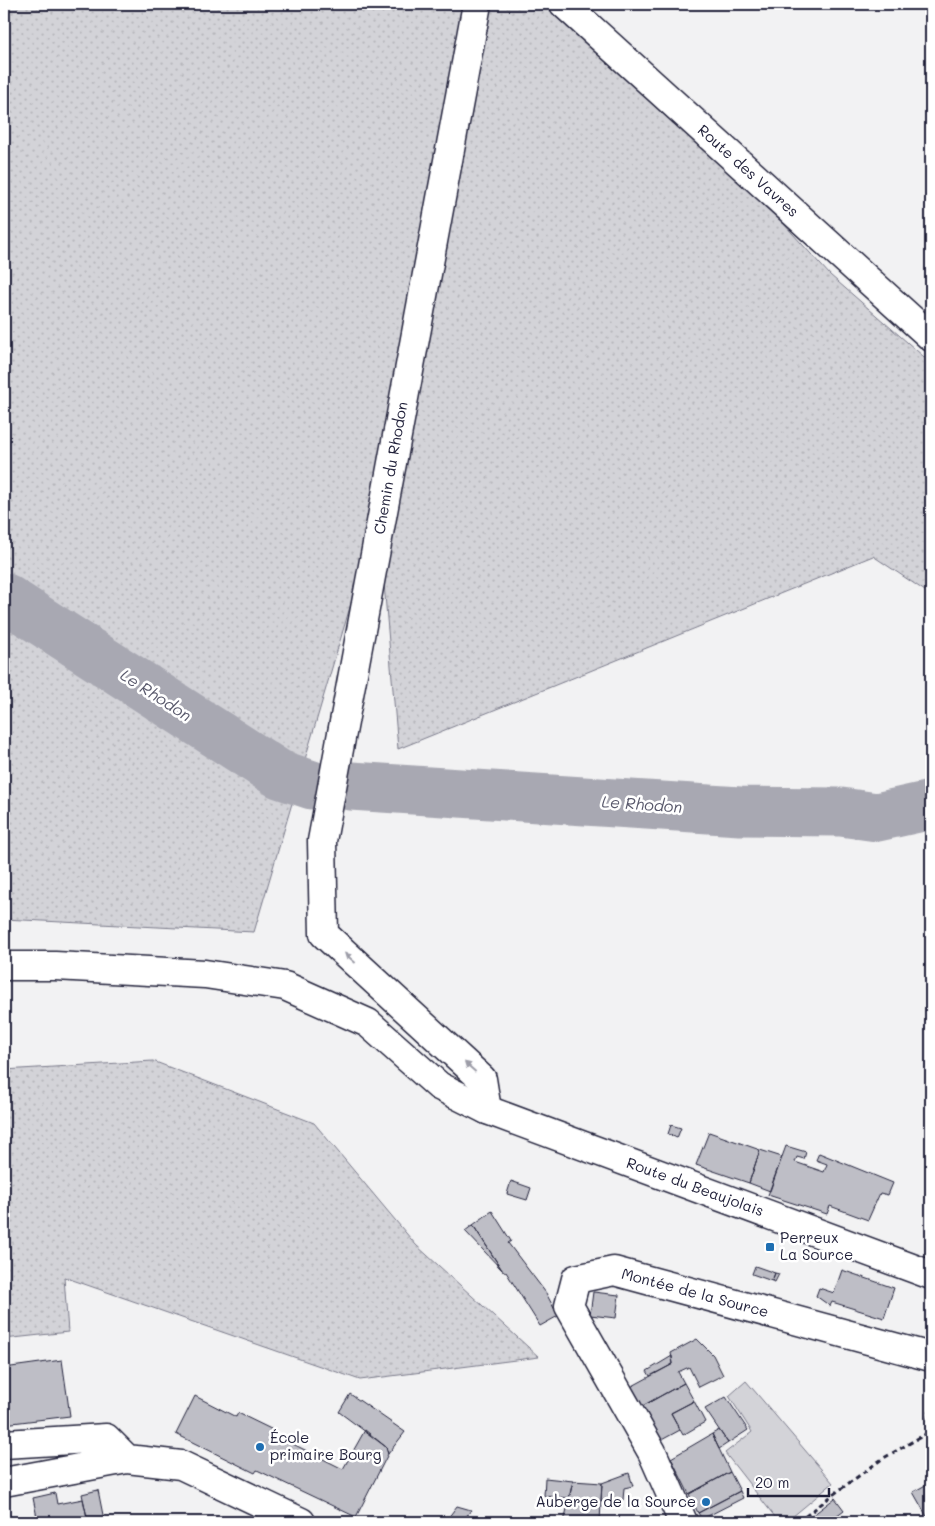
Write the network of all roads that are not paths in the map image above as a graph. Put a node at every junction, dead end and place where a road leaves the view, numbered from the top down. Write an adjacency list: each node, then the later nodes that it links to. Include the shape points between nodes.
1 (477, 4): 5 (street, Chemin du Rhodon, one-way to 1, via 482,1078 324,934 322,840)
2 (564, 4): 3 (street, Route des Vavres)
3 (931, 337)
4 (4, 966): 5 (street, Route du Beaujolais, via 205,974 285,986 368,1023 439,1086)
5 (487, 1110): 6 (street, Route du Beaujolais)
6 (931, 1275)
7 (931, 1357): 12 (street, Montée de la Source, via 614,1271 576,1279 569,1306 652,1452)
8 (4, 1444): 9 (street, via 106,1438)
9 (127, 1459): 10 (street); 11 (street, via 181,1465)
10 (4, 1482)
11 (301, 1522)
12 (683, 1522)

